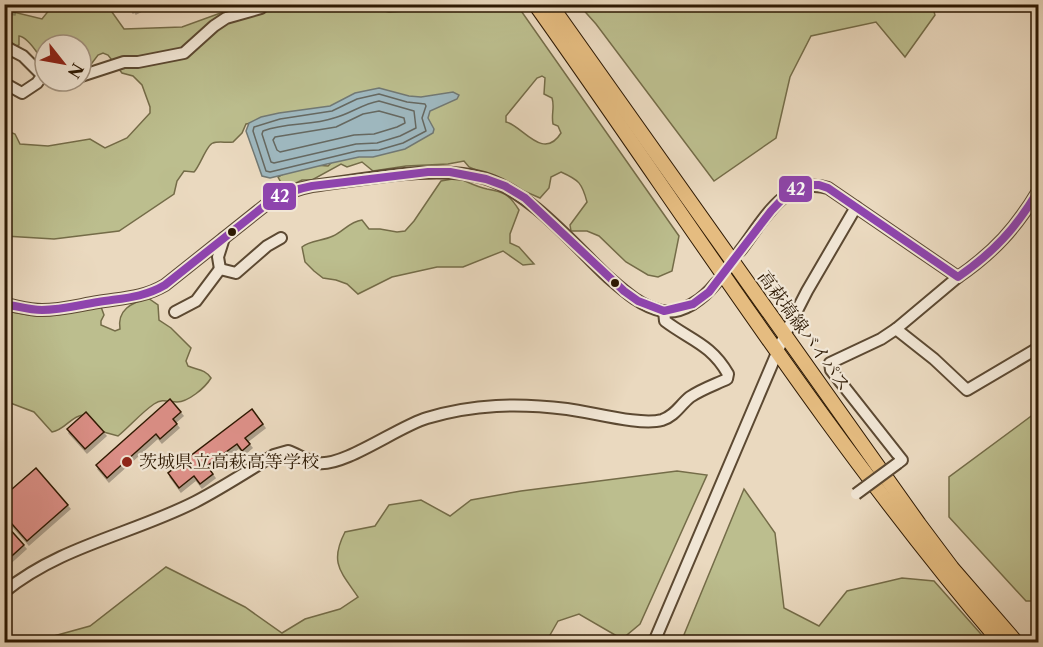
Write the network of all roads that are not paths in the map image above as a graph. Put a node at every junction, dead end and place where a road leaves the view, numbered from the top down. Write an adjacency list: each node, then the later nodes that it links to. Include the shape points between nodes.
1 (265, 4): 6 (street, via 226,18 184,53 124,62)
2 (535, 4): 8 (main road, 高萩塙線バイパス)
3 (550, 4): 8 (main road, 高萩塙線バイパス)
4 (4, 46): 5 (street)
5 (33, 66)
6 (93, 72)
7 (4, 83): 9 (street, via 22,93)
8 (600, 84): 22 (main road, 高萩塙線バイパス); 24 (main road, 高萩塙線バイパス)
9 (33, 85)
10 (1038, 191): 16 (street, via 1005,238)
11 (856, 207): 14 (street, via 828,188 797,188 779,201); 16 (street); 22 (street)
12 (224, 238): 15 (street, via 218,257); 18 (street, via 152,293 60,309); 19 (street, via 268,203 296,188 428,172 469,175 486,178 525,198 624,291)
13 (281, 238): 15 (street, via 236,273)
14 (740, 251)
15 (220, 269): 20 (street, via 196,301)
16 (958, 277): 21 (street)
17 (716, 284): 19 (street, via 693,304)
18 (4, 304)
19 (664, 311): 27 (street, via 665,321 702,343 728,374 727,379 698,392 662,420 646,422 564,409 490,405 423,419 337,460 318,463 288,451 274,455 194,502 54,560)
20 (176, 312)
21 (896, 329): 23 (street, via 967,390); 25 (street, bridge, via 830,363 831,370 902,460)
22 (784, 334): 24 (street); 26 (main road, 高萩塙線バイパス)
23 (1038, 348)
24 (777, 351): 26 (main road, 高萩塙線バイパス, via 910,533); 28 (street)
25 (854, 495)
26 (948, 572): 29 (main road, 高萩塙線バイパス); 30 (main road, 高萩塙線バイパス)
27 (4, 592)
28 (654, 642)
29 (1000, 642)
30 (1016, 642)

